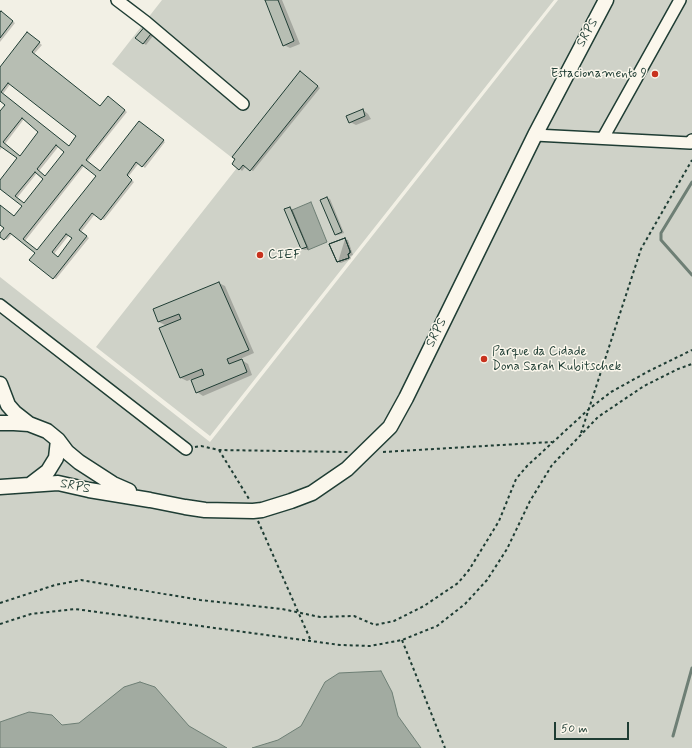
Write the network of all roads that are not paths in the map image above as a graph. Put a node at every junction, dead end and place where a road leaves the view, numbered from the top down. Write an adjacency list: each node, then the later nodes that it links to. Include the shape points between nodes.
1 (117, 0): 4 (lane)
2 (606, 0): 5 (main road, SRPS)
3 (680, 0): 6 (lane)
4 (243, 104)
5 (534, 135): 6 (lane); 16 (main road, SRPS, via 406,398 390,427 365,453 312,493 262,510 205,510)
6 (603, 138): 7 (lane, via 690,143)
7 (692, 140)
8 (0, 305): 13 (lane)
9 (0, 384): 11 (main road, SRPS, via 8,405)
10 (0, 423): 11 (main road, SRPS)
11 (29, 424): 12 (main road, SRPS, via 47,431)
12 (58, 440): 14 (main road, via 56,458 48,471); 16 (main road, SRPS, via 67,452 90,471 112,484)
13 (186, 449)
14 (31, 484): 15 (main road, SRPS); 16 (main road, SRPS, via 58,483)
15 (0, 487)
16 (150, 500)

